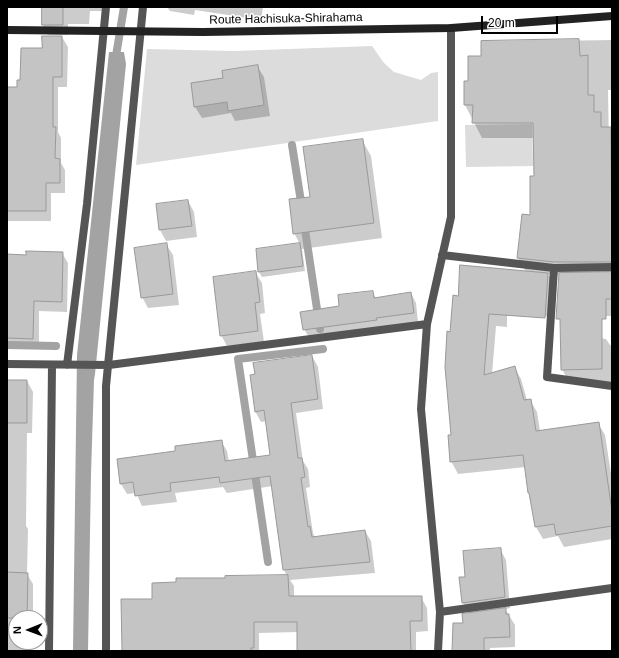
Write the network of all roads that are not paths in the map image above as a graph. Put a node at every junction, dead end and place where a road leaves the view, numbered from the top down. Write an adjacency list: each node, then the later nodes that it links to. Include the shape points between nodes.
1 (106, 7): 6 (street)
2 (143, 7): 7 (street)
3 (612, 16): 4 (main road, Route Hachisuka-Shirahama)
4 (451, 28): 7 (main road, Route Hachisuka-Shirahama); 8 (street, via 451,217)
5 (7, 30): 6 (main road, Route Hachisuka-Shirahama)
6 (103, 31): 7 (main road, Route Hachisuka-Shirahama); 14 (street)
7 (141, 31): 15 (street)
8 (442, 255): 10 (street); 11 (street)
9 (612, 267): 10 (street)
10 (554, 268): 16 (street, via 546,377)
11 (426, 324): 15 (street); 18 (street, via 421,409)
12 (7, 364): 13 (street)
13 (52, 365): 14 (street); 19 (street)
14 (69, 365): 15 (street)
15 (109, 365): 20 (street, via 106,386)
16 (612, 386)
17 (612, 588): 18 (street)
18 (440, 612): 21 (street)
19 (48, 651)
20 (106, 651)
21 (438, 651)

